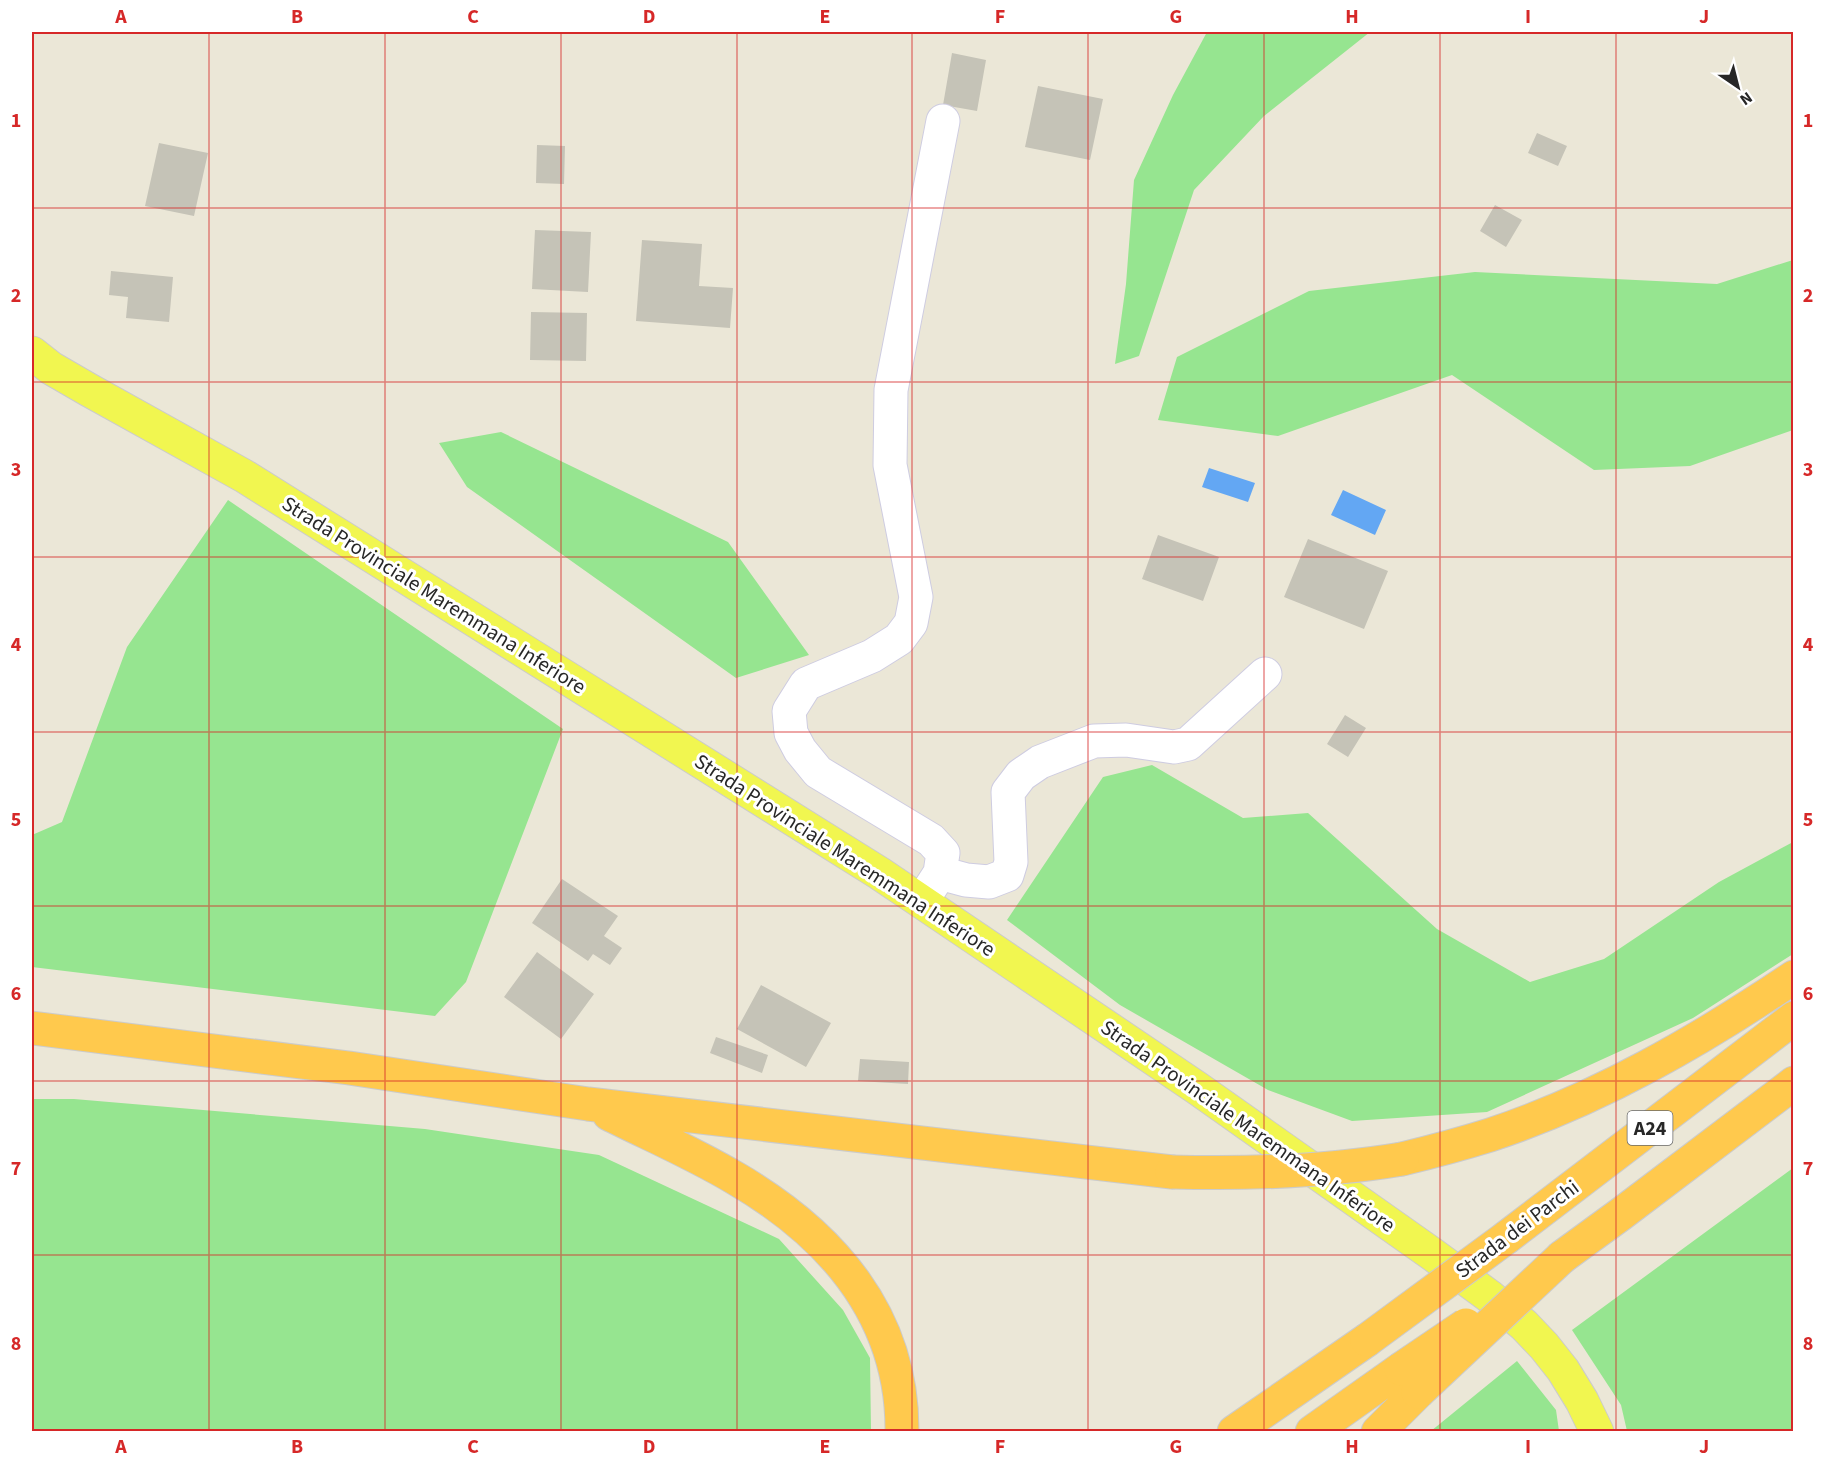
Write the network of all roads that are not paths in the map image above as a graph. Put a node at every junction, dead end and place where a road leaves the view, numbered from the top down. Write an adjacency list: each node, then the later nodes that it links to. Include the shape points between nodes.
1 (943, 121): 4 (lane, via 891,390 890,465 916,597 911,623 899,639 872,656 806,684 789,711 791,733 818,772 931,840 943,853)
2 (32, 353): 5 (main road, Strada Provinciale Maremmana Inferiore, via 51,368 244,476)
3 (1265, 674): 4 (lane, via 1188,744 1174,747 1126,740 1094,741 1040,762 1021,775 1008,792 1011,862 1007,874 989,882)
4 (940, 873): 5 (lane)
5 (921, 902): 16 (main road, Strada Provinciale Maremmana Inferiore, via 1197,1089 1489,1296 1549,1351)
6 (1794, 977): 10 (highway, bridge, via 1674,1052 1579,1100 1490,1135 1402,1159 1356,1166 1269,1173 1172,1172)
7 (1794, 1018): 13 (highway, Strada dei Parchi / A24, bridge, via 1507,1237)
8 (32, 1028): 10 (highway, via 350,1068)
9 (1794, 1083): 11 (highway, A24, bridge, via 1473,1320)
10 (588, 1104): 12 (highway, via 748,1186 803,1226 833,1255 862,1291 886,1335 899,1389)
11 (1409, 1381): 14 (highway, A24); 15 (highway)
12 (902, 1431)
13 (1234, 1431)
14 (1312, 1431)
15 (1378, 1431)
16 (1598, 1431)

